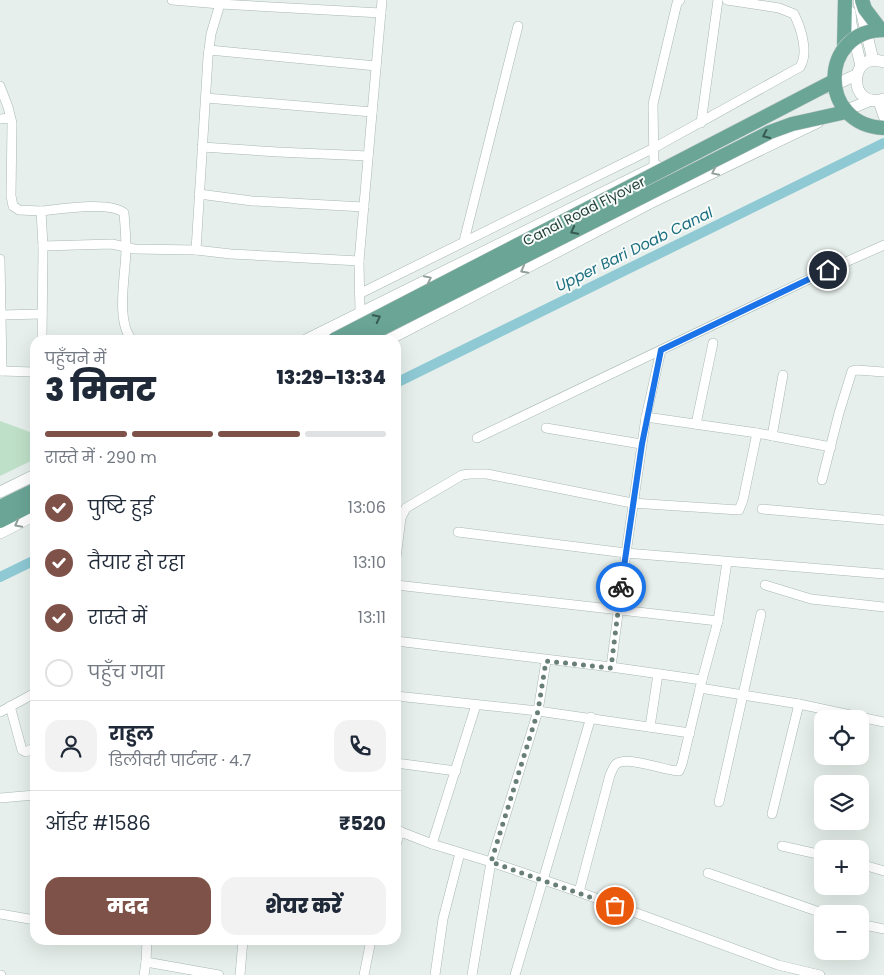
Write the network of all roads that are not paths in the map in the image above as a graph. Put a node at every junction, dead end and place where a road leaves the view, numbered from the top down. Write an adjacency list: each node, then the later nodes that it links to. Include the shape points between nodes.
1 (172, 0): 11 (street)
2 (328, 0): 12 (street)
3 (382, 0): 13 (street)
4 (680, 0): 32 (street, via 653,104)
5 (718, 0): 30 (street)
6 (727, 0): 30 (street, via 779,8 794,14 804,58 800,68)
7 (845, 0): 17 (main road)
8 (849, 0): 21 (street)
9 (860, 0): 15 (street); 16 (main road, bridge)
10 (274, 3): 11 (street); 12 (street)
11 (220, 4): 18 (street)
12 (327, 10): 13 (street)
13 (381, 13): 20 (street)
14 (518, 26): 38 (street)
15 (865, 27): 16 (street); 19 (street)
16 (883, 28): 17 (main road, bridge, via 864,34)
17 (844, 49): 22 (main road, bridge, via 836,64)
18 (209, 50): 20 (street); 24 (street)
19 (879, 61): 21 (street, via 866,62)
20 (376, 66): 25 (street)
21 (859, 71): 27 (street, via 858,90); 34 (street)
22 (834, 81): 26 (main road, bridge, via 837,97); 53 (main road, Canal Road Flyover, one-way to 22, bridge)
23 (0, 86): 28 (street)
24 (206, 98): 25 (street); 31 (street)
25 (372, 112): 33 (street)
26 (846, 112): 27 (main road, bridge, via 860,122); 54 (main road, Canal Road Flyover, one-way to 54, bridge, via 770,132)
27 (880, 115): 55 (street, one-way to 55, via 814,124 656,200)
28 (10, 118): 29 (street); 37 (street, via 12,206 19,210)
29 (0, 119)
30 (701, 123): 32 (street)
31 (202, 148): 33 (street); 35 (street)
32 (652, 149): 34 (street); 38 (street)
33 (368, 156): 36 (street)
34 (654, 167): 47 (street, one-way to 34)
35 (199, 194): 36 (street); 42 (street)
36 (364, 207): 44 (street)
37 (41, 211): 40 (street); 41 (street, via 86,207 119,210 124,213)
38 (464, 241): 46 (street)
39 (884, 245): 57 (street)
40 (43, 246): 41 (street, via 112,244); 48 (street)
41 (126, 247): 42 (street); 51 (street, via 123,314)
42 (196, 250): 44 (street)
43 (0, 259): 45 (street)
44 (359, 261): 46 (street)
45 (0, 275): 49 (street)
46 (359, 294): 47 (street)
47 (360, 312): 52 (street)
48 (42, 314): 49 (street); 50 (street)
49 (1, 320): 58 (street)
50 (42, 335)
51 (129, 335)
52 (316, 335)
53 (344, 335)
54 (369, 335)
55 (398, 335)
56 (713, 343): 63 (street)
57 (661, 350): 62 (street); 67 (street)
58 (1, 372): 59 (street)
59 (30, 372)
60 (884, 372): 69 (street, via 852,371)
61 (783, 375): 66 (street)
62 (646, 417): 63 (street); 68 (street)
63 (696, 424): 65 (street)
64 (546, 428): 68 (street)
65 (757, 433): 66 (street); 74 (street, via 739,510)
66 (772, 436): 69 (street)
67 (477, 438)
68 (642, 444): 74 (street)
69 (831, 447): 71 (street)
70 (30, 477): 72 (street)
71 (822, 480)
72 (0, 492)
73 (30, 492): 76 (main road)
74 (632, 503): 79 (street, via 478,473 462,476 406,508); 84 (street)
75 (30, 506): 81 (main road)
76 (0, 507)
77 (762, 509): 80 (street)
78 (30, 518): 83 (street, one-way to 83)
79 (401, 518)
80 (884, 520)
81 (0, 521)
82 (458, 532): 84 (street)
83 (0, 533)
84 (626, 553): 85 (street); 90 (street)
85 (727, 562): 86 (street); 92 (street)
86 (884, 574)
87 (401, 586): 90 (street)
88 (765, 586): 89 (street, via 811,599)
89 (884, 607)
90 (619, 609): 92 (street); 95 (street)
91 (762, 614): 98 (street)
92 (718, 621): 97 (street)
93 (401, 642): 94 (street)
94 (546, 661): 95 (street); 104 (street)
95 (611, 668): 96 (street)
96 (658, 674): 97 (street); 108 (street)
97 (701, 684): 98 (street); 109 (street)
98 (744, 694): 102 (street); 115 (street)
99 (30, 696): 103 (street)
100 (401, 696): 101 (street)
101 (476, 704): 104 (street); 112 (street)
102 (799, 704): 107 (street); 116 (street)
103 (10, 706): 105 (street); 110 (street, via 22,750)
104 (538, 711): 106 (street); 122 (street)
105 (0, 712)
106 (591, 717): 108 (street); 126 (street)
107 (884, 722)
108 (650, 727): 109 (street)
109 (690, 733): 127 (street, via 679,771 626,762 614,767)
110 (30, 750)
111 (401, 764): 112 (street)
112 (456, 771): 118 (street)
113 (30, 795): 114 (street)
114 (0, 798)
115 (720, 802)
116 (772, 814)
117 (401, 831): 118 (street)
118 (432, 844): 120 (street)
119 (782, 846): 121 (street)
120 (460, 853): 122 (street); 141 (street)
121 (814, 853)
122 (491, 862): 126 (street); 142 (street)
123 (869, 867): 124 (street)
124 (884, 871)
125 (708, 873): 128 (street)
126 (544, 881): 127 (street); 143 (street)
127 (579, 892): 144 (street, via 778,965)
128 (814, 910)
129 (0, 914): 130 (street)
130 (30, 919)
131 (869, 926): 132 (street)
132 (884, 929)
133 (147, 945): 136 (street)
134 (243, 945): 139 (street)
135 (370, 945): 140 (street)
136 (146, 962): 137 (street); 138 (street)
137 (144, 975)
138 (219, 975)
139 (240, 975)
140 (364, 975)
141 (434, 975)
142 (472, 975)
143 (515, 975)
144 (820, 975)

